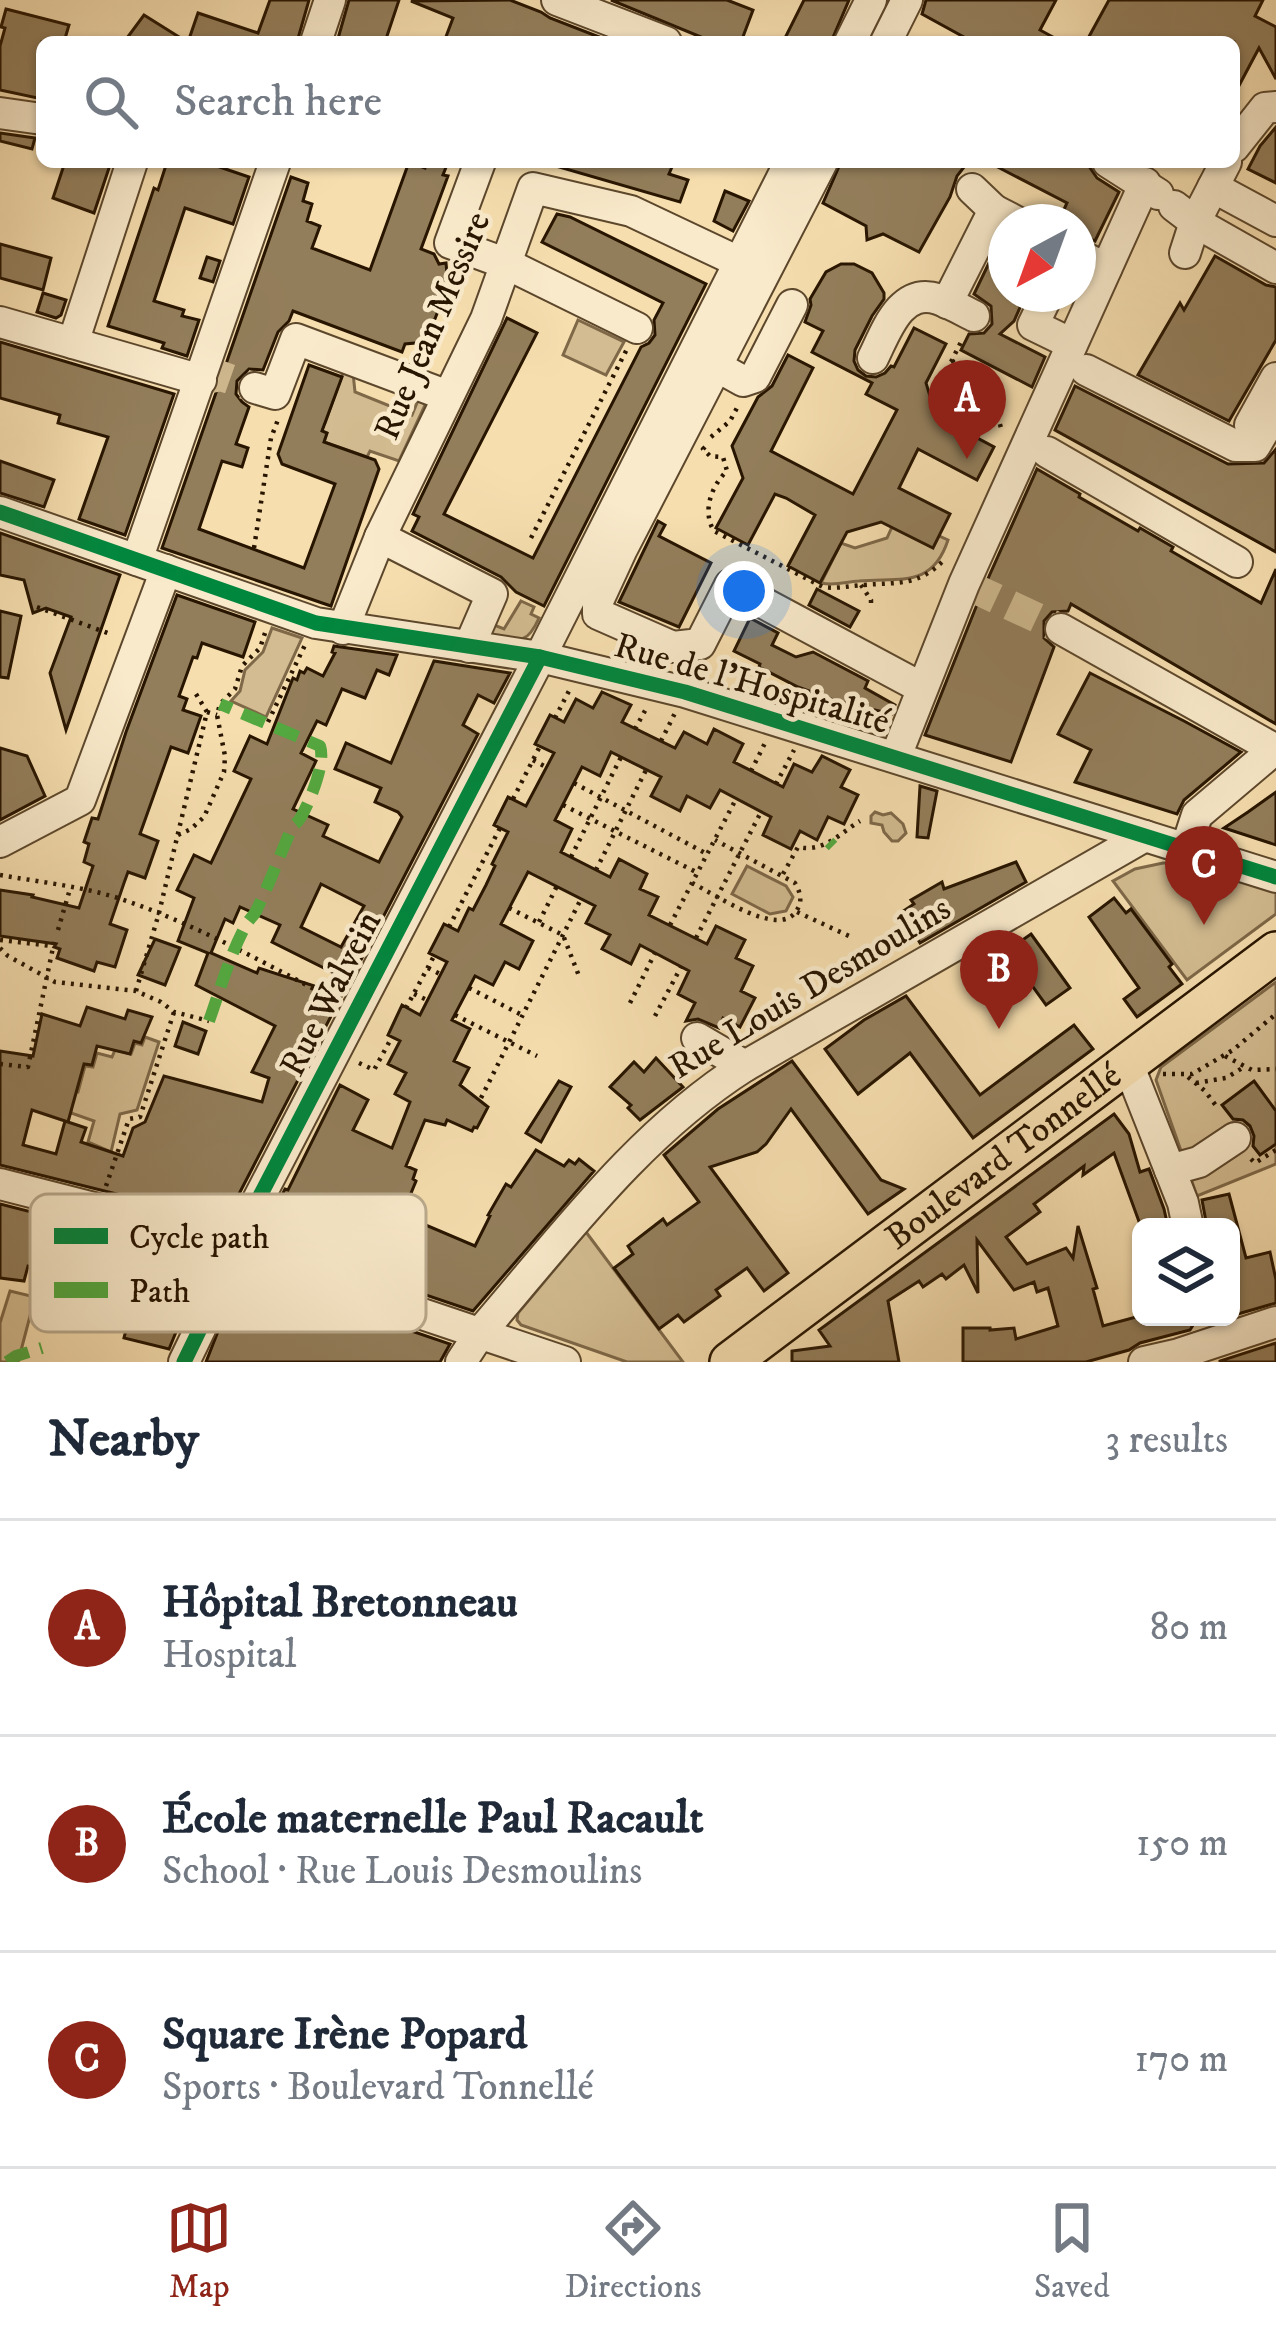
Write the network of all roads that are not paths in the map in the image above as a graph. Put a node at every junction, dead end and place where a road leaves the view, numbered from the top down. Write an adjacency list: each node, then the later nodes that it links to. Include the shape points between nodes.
1 (330, 0): 5 (street)
2 (557, 0): 6 (street)
3 (871, 0): 7 (street)
4 (907, 0): 8 (street)
5 (318, 36)
6 (650, 36)
7 (853, 36)
8 (893, 36)
9 (1276, 107): 12 (street, via 1265,108)
10 (0, 112): 11 (street)
11 (36, 117)
12 (1240, 139)
13 (130, 168): 33 (street)
14 (273, 168): 38 (street)
15 (478, 168): 26 (street, via 450,243)
16 (787, 168): 25 (street, Rue Walvein)
17 (819, 168): 36 (street)
18 (1117, 168): 20 (street)
19 (1220, 175): 20 (street); 21 (street)
20 (1171, 203): 23 (street); 24 (street); 27 (street)
21 (1276, 221)
22 (988, 225): 34 (street, via 960,309 923,296 906,302)
23 (1185, 253)
24 (1096, 259)
25 (739, 262): 26 (street, Rue Jean Messire, via 631,211 532,188); 51 (street, Rue Walvein)
26 (507, 264): 32 (street); 40 (street, Rue Jean Messire)
27 (1276, 268)
28 (792, 304): 36 (street, via 755,377 743,381)
29 (1039, 312): 35 (street, via 1033,325)
30 (1083, 312): 35 (street)
31 (0, 322): 33 (street)
32 (637, 328)
33 (73, 344): 38 (street)
34 (873, 358)
35 (1075, 360): 41 (street, via 1235,446 1255,446); 43 (street)
36 (716, 366): 52 (street, via 622,549 598,614 673,647 700,644 730,586)
37 (1276, 378): 42 (street)
38 (201, 380): 47 (street)
39 (268, 384): 40 (street, via 296,339)
40 (448, 396): 45 (street, Rue Jean Messire)
41 (1276, 410)
42 (1244, 435)
43 (1028, 445): 46 (street); 52 (street)
44 (0, 512): 47 (street, Rue de l'Hospitalité)
45 (380, 537): 48 (street, Rue Jean Messire); 50 (street, via 492,594)
46 (1237, 562)
47 (151, 565): 48 (street, Rue de l'Hospitalité); 56 (street, via 80,800)
48 (329, 626): 50 (street, Rue de l'Hospitalité)
49 (1060, 629): 53 (street)
50 (470, 647): 51 (street, Rue de l'Hospitalité)
51 (540, 657): 54 (street, Rue de l'Hospitalité); 67 (street, Rue Walvein)
52 (922, 688): 54 (street)
53 (1275, 749): 57 (street, via 1197,815)
54 (896, 756): 55 (street, Rue de l'Hospitalité)
55 (1145, 836): 57 (street, Rue de l'Hospitalité); 61 (street, Rue Louis Desmoulins)
56 (0, 842)
57 (1186, 849): 58 (street, Rue de l'Hospitalité)
58 (1276, 877)
59 (1276, 952): 62 (main road, Boulevard Tonnellé)
60 (697, 1038): 61 (street)
61 (745, 1066): 72 (street, Rue Louis Desmoulins, via 620,1156)
62 (1143, 1068): 64 (street); 77 (main road, Boulevard Tonnellé)
63 (1235, 1138): 64 (street)
64 (1170, 1170): 68 (street)
65 (0, 1184): 66 (street)
66 (42, 1194)
67 (261, 1194)
68 (1186, 1218)
69 (426, 1315): 72 (street)
70 (1276, 1322): 73 (street)
71 (199, 1332): 74 (street, Rue Walvein)
72 (480, 1333): 75 (street, Rue Louis Desmoulins); 76 (street)
73 (1209, 1345): 78 (street)
74 (184, 1362)
75 (461, 1362)
76 (565, 1362)
77 (730, 1362)
78 (1144, 1362)

